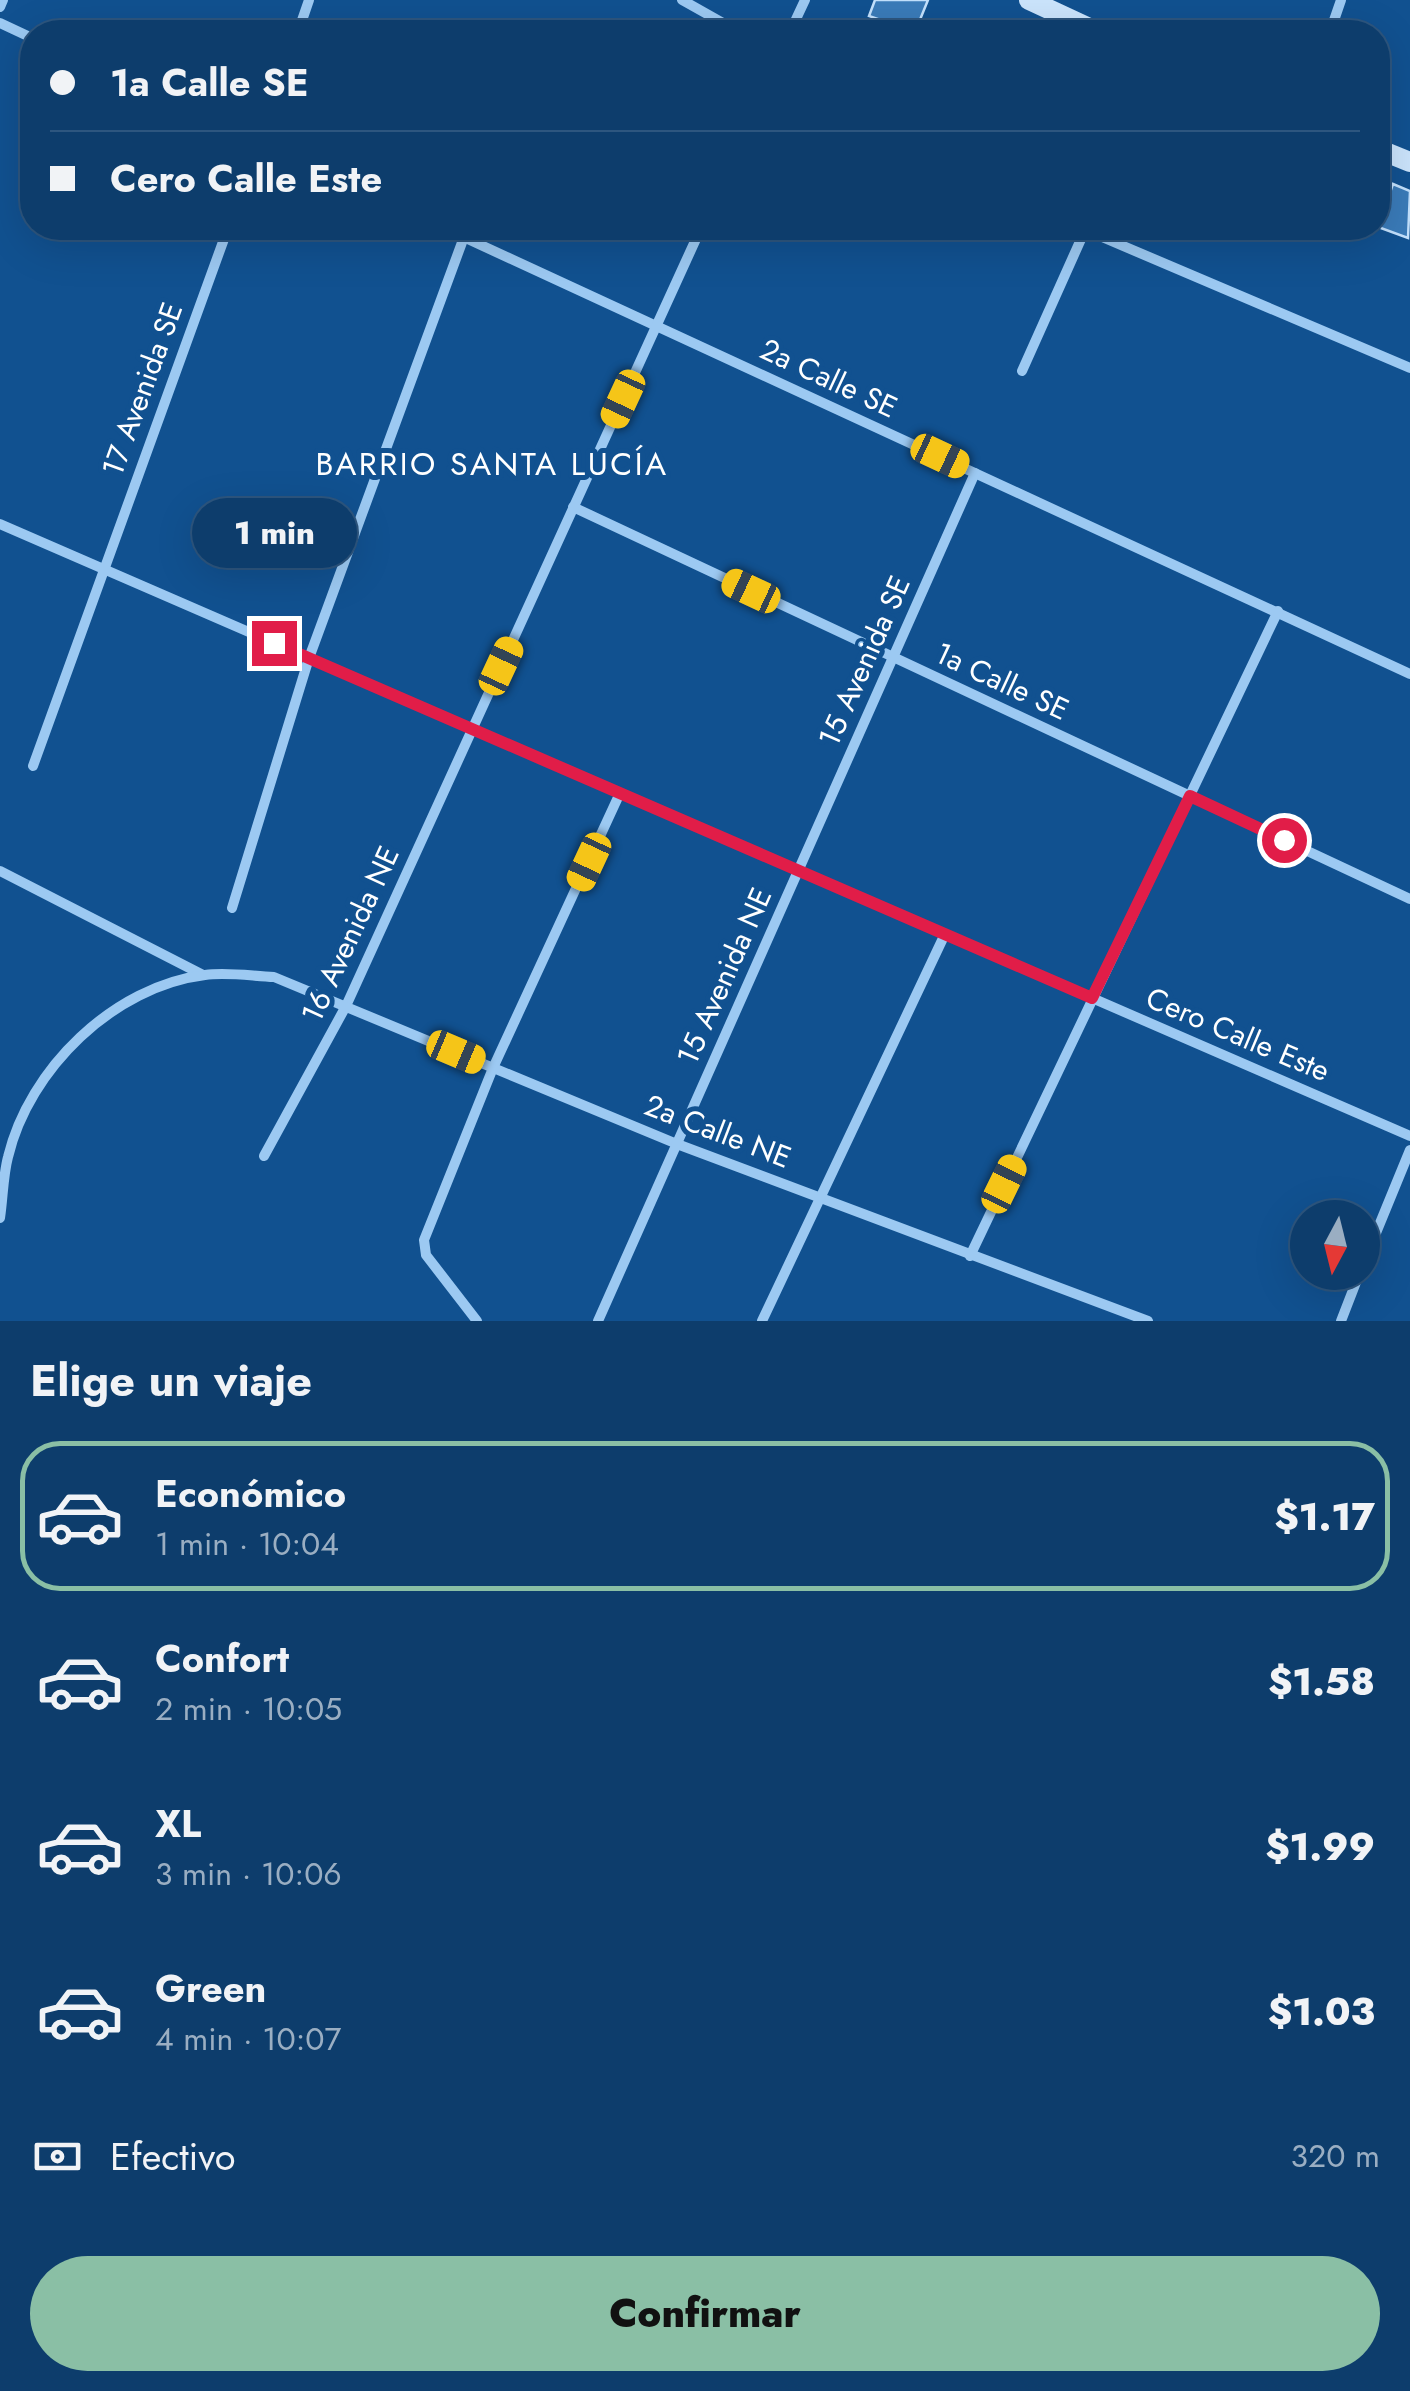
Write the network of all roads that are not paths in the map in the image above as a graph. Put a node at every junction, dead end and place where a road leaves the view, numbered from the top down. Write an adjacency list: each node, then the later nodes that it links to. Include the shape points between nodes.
1 (3, 0): 4 (street)
2 (682, 0): 5 (street)
3 (1029, 0): 6 (main road)
4 (0, 8)
5 (718, 20)
6 (1072, 20)
7 (224, 240): 19 (street, 17 Avenida SE)
8 (463, 240): 22 (street)
9 (470, 240): 13 (street, 2a Calle SE)
10 (695, 240): 13 (street, 16 Avenida NE)
11 (1079, 240): 15 (street)
12 (1112, 240): 14 (street)
13 (656, 326): 16 (street, 2a Calle SE); 17 (street, 16 Avenida NE)
14 (1410, 368)
15 (1022, 371)
16 (975, 473): 20 (street, 2a Calle SE); 21 (street, 15 Avenida SE)
17 (573, 507): 21 (street, 1a Calle SE); 24 (street, 16 Avenida NE)
18 (0, 524): 19 (street, Cero Calle Este)
19 (103, 568): 22 (street, Cero Calle Este); 25 (street, 17 Avenida SE)
20 (1278, 611): 23 (street, 2a Calle SE); 27 (street)
21 (893, 657): 27 (street, 1a Calle SE); 28 (street, 15 Avenida SE)
22 (309, 658): 24 (street, Cero Calle Este); 31 (street)
23 (1410, 674)
24 (472, 729): 26 (street, Cero Calle Este); 35 (street, 16 Avenida NE)
25 (33, 766)
26 (620, 793): 28 (street, Cero Calle Este); 36 (street)
27 (1190, 796): 30 (street, 1a Calle SE); 34 (street)
28 (798, 870): 32 (street, Cero Calle Este); 38 (street, 15 Avenida NE)
29 (0, 871): 33 (street)
30 (1410, 899)
31 (232, 908)
32 (945, 934): 34 (street, Cero Calle Este); 41 (street)
33 (203, 975): 35 (street, 2a Calle NE, via 274,978); 42 (street, via 157,988 107,1014 65,1053 32,1097 8,1156)
34 (1092, 998): 37 (street, Cero Calle Este); 44 (street)
35 (346, 1006): 36 (street, 2a Calle NE); 40 (street, 16 Avenida NE)
36 (493, 1068): 38 (street, 2a Calle NE); 46 (street, via 424,1240 426,1256)
37 (1410, 1136)
38 (677, 1144): 41 (street, 2a Calle NE); 47 (street, 15 Avenida NE)
39 (1410, 1150): 43 (street)
40 (264, 1156)
41 (822, 1198): 44 (street, 2a Calle NE); 48 (street)
42 (0, 1218)
43 (1380, 1223)
44 (970, 1256): 49 (street, 2a Calle NE)
45 (1353, 1290): 50 (street)
46 (477, 1321)
47 (598, 1321)
48 (762, 1321)
49 (1148, 1321)
50 (1340, 1321)

